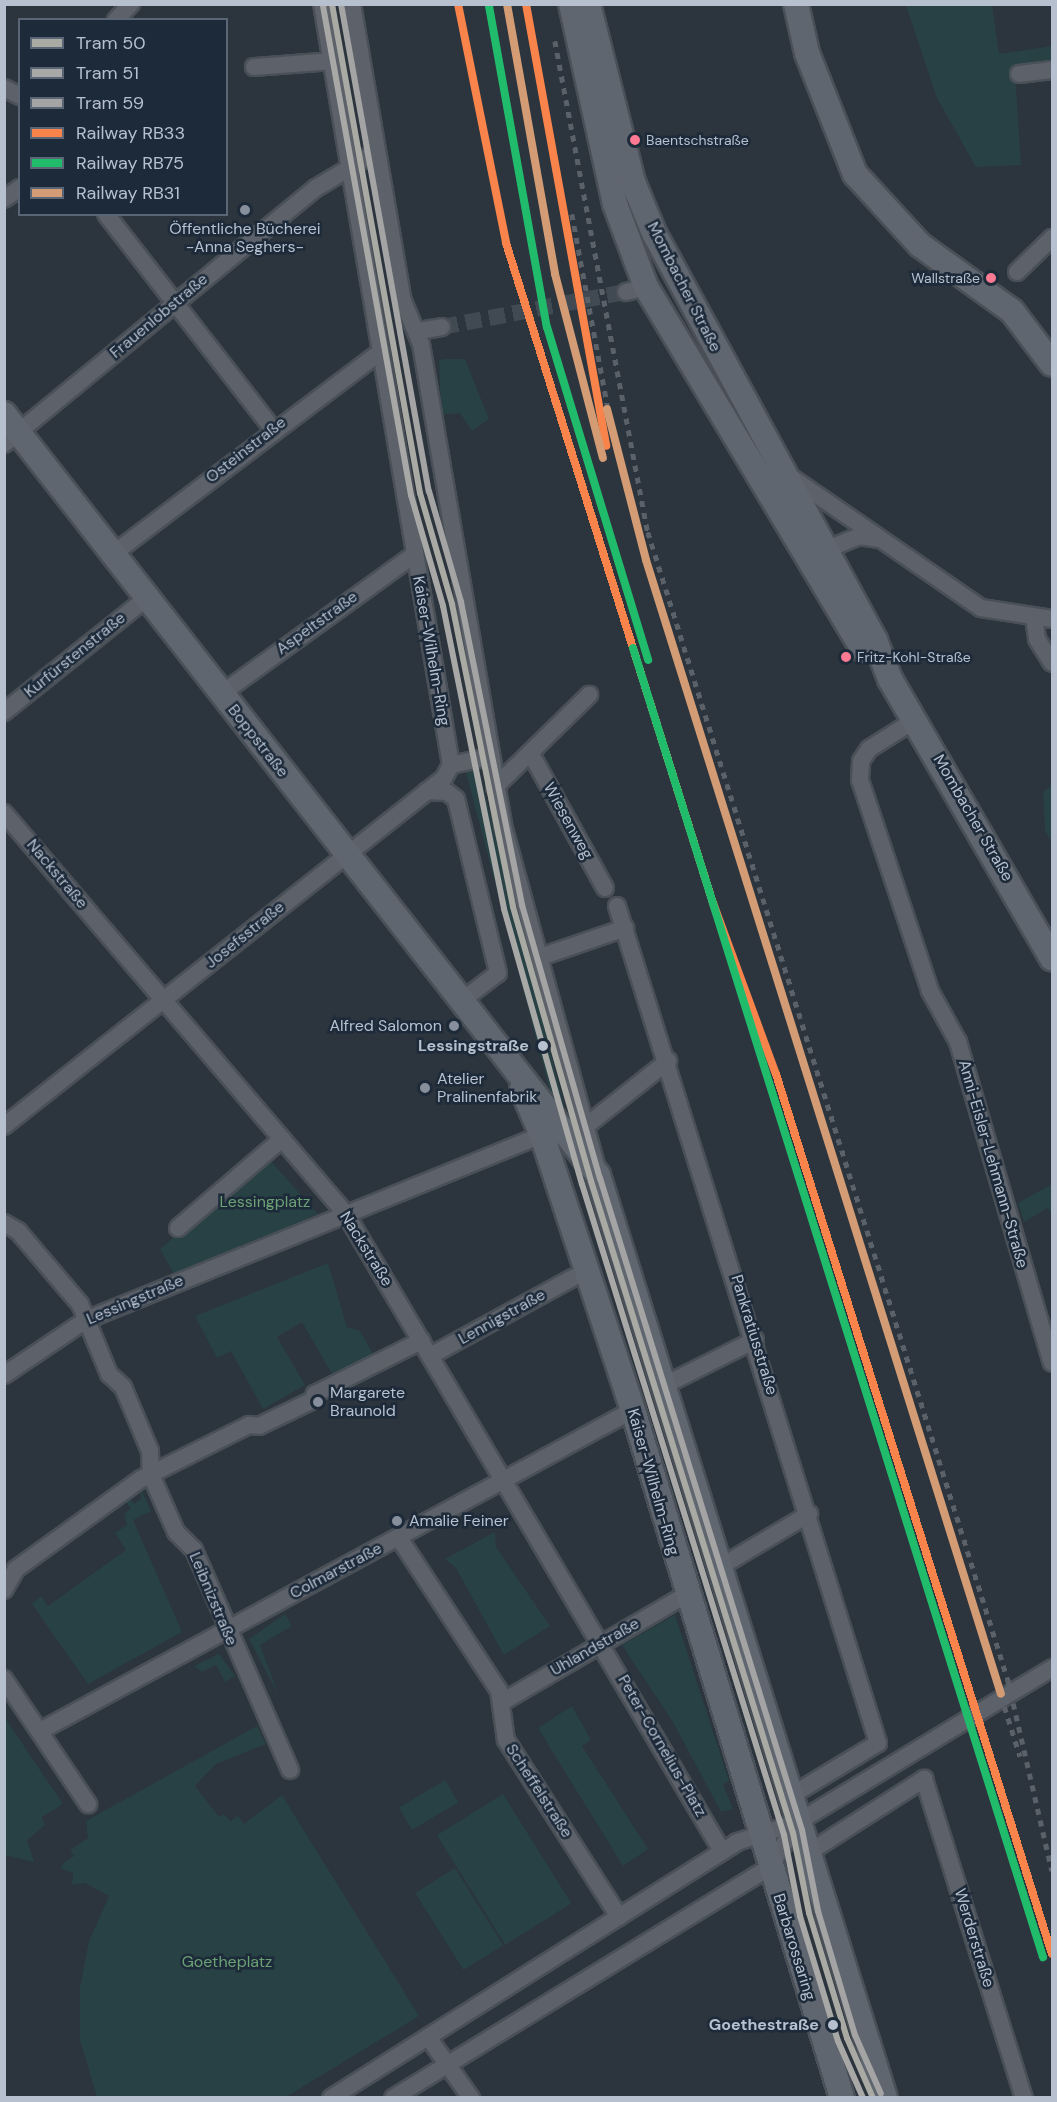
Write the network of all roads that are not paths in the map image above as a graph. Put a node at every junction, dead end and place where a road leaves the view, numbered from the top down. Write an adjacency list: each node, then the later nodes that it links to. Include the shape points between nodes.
1 (131, 4): 7 (street)
2 (322, 4): 8 (street, Kaiser-Wilhelm-Ring)
3 (352, 4): 14 (street)
4 (571, 4): 29 (street, Mombacher Straße, via 636,289)
5 (588, 4): 28 (street, Mombacher Straße, via 633,182 654,233)
6 (796, 4): 25 (street, via 807,53 855,174 920,245 1012,311)
7 (118, 18)
8 (332, 61): 9 (street); 15 (street, Kaiser-Wilhelm-Ring)
9 (254, 67)
10 (1053, 70): 11 (street)
11 (1019, 74)
12 (4, 88): 13 (street)
13 (18, 95)
14 (376, 152): 15 (street, Frauenlobstraße); 23 (street, via 403,302)
15 (350, 165): 21 (street, Frauenlobstraße); 24 (street, Kaiser-Wilhelm-Ring)
16 (18, 190): 17 (street)
17 (4, 200)
18 (108, 216): 21 (street)
19 (1053, 238): 20 (street)
20 (1017, 272)
21 (174, 302): 26 (street); 27 (street, Frauenlobstraße)
22 (442, 327): 23 (street)
23 (418, 331): 44 (street)
24 (376, 352): 26 (street, Osteinstraße); 33 (street, Kaiser-Wilhelm-Ring)
25 (1053, 364)
26 (273, 429): 32 (street, Osteinstraße)
27 (9, 430): 32 (street, Boppstraße)
28 (779, 467): 30 (street); 31 (street, Mombacher Straße)
29 (791, 534): 31 (street); 38 (street, Mombacher Straße, via 861,647)
30 (879, 539): 31 (street, via 859,536); 35 (street, via 981,608)
31 (825, 550): 38 (street, Mombacher Straße)
32 (113, 554): 34 (street, Boppstraße)
33 (415, 554): 39 (street, Aspeltstraße); 45 (street, Kaiser-Wilhelm-Ring)
34 (147, 598): 39 (street, Boppstraße); 41 (street, Kurfürstenstraße)
35 (1034, 617): 36 (street); 37 (street, via 1037,639)
36 (1053, 619)
37 (1053, 663)
38 (890, 679): 42 (street, Mombacher Straße)
39 (221, 694): 49 (street, Boppstraße)
40 (589, 696): 43 (street)
41 (6, 708)
42 (915, 720): 54 (street, Mombacher Straße); 72 (street, Anni-Eisler-Lehmann-Straße, via 869,749 861,761 860,780 930,991 958,1042)
43 (531, 754): 46 (street); 50 (street, Wiesenweg)
44 (490, 757): 45 (street); 46 (street)
45 (452, 765): 47 (street, Josefsstraße)
46 (495, 787): 53 (street)
47 (427, 791): 49 (street, Josefsstraße); 56 (street, via 447,792 456,800 498,973)
48 (4, 813): 55 (street, Nackstraße)
49 (346, 855): 55 (street, Josefsstraße); 56 (street, Boppstraße)
50 (605, 888)
51 (617, 906): 52 (street)
52 (625, 928): 53 (street); 57 (street, Pankratiusstraße)
53 (540, 957): 60 (street)
54 (1053, 959)
55 (164, 1000): 59 (street, Josefsstraße); 62 (street, Nackstraße)
56 (460, 1002): 58 (street, Boppstraße)
57 (668, 1061): 60 (street); 69 (street, Pankratiusstraße)
58 (511, 1068): 61 (street, Boppstraße); 63 (street, Boppstraße)
59 (4, 1126)
60 (586, 1126): 63 (street)
61 (542, 1135): 64 (street, Lessingstraße); 75 (street, Kaiser-Wilhelm-Ring)
62 (282, 1139): 64 (street, Nackstraße); 66 (street)
63 (598, 1175): 74 (street)
64 (346, 1214): 68 (street, Lessingstraße); 70 (street, Nackstraße)
65 (4, 1223): 68 (street, Leibnizstraße, via 18,1231 80,1304)
66 (178, 1228)
67 (574, 1277): 71 (street, Lennigstraße)
68 (86, 1320): 73 (street, Lessingstraße); 76 (street, Leibnizstraße, via 150,1451)
69 (755, 1340): 74 (street); 78 (street, Pankratiusstraße)
70 (421, 1341): 71 (street, Nackstraße); 76 (street, via 315,1394 313,1400 259,1426 249,1425)
71 (430, 1356): 77 (street, Nackstraße)
72 (1053, 1363)
73 (4, 1375)
74 (663, 1386): 80 (street)
75 (633, 1410): 77 (street, Colmarstraße); 82 (street, Kaiser-Wilhelm-Ring)
76 (151, 1475): 81 (street, via 16,1569); 83 (street, Leibnizstraße, via 176,1532 194,1551)
77 (501, 1478): 79 (street, Colmarstraße); 84 (street, Nackstraße)
78 (809, 1514): 80 (street); 90 (street, Pankratiusstraße, via 878,1743)
79 (399, 1538): 83 (street, Colmarstraße); 87 (street, Scheffelstraße)
80 (720, 1568): 90 (street)
81 (4, 1590)
82 (687, 1594): 84 (street, Uhlandstraße); 93 (street, Kaiser-Wilhelm-Ring)
83 (226, 1630): 88 (street, Colmarstraße); 89 (street, Leibnizstraße)
84 (602, 1642): 87 (street, Uhlandstraße); 94 (street, Peter-Cornelius-Platz)
85 (1053, 1668): 92 (street)
86 (4, 1679): 88 (street)
87 (504, 1701): 97 (street, Scheffelstraße, via 506,1740)
88 (40, 1731): 91 (street)
89 (290, 1770)
90 (789, 1797): 92 (street)
91 (88, 1804)
92 (798, 1822): 93 (street); 95 (street); 96 (street)
93 (757, 1831): 94 (street); 96 (street, Barbarossaring)
94 (722, 1851): 97 (street)
95 (808, 1853): 104 (street); 105 (street, Werderstraße, via 924,1779)
96 (770, 1868): 99 (street); 103 (street, Barbarossaring)
97 (619, 1917): 98 (street)
98 (428, 2037): 99 (street); 100 (street)
99 (447, 2064): 101 (street); 102 (street)
100 (331, 2097)
101 (393, 2097)
102 (471, 2097)
103 (842, 2097)
104 (885, 2097)
105 (1024, 2097)

